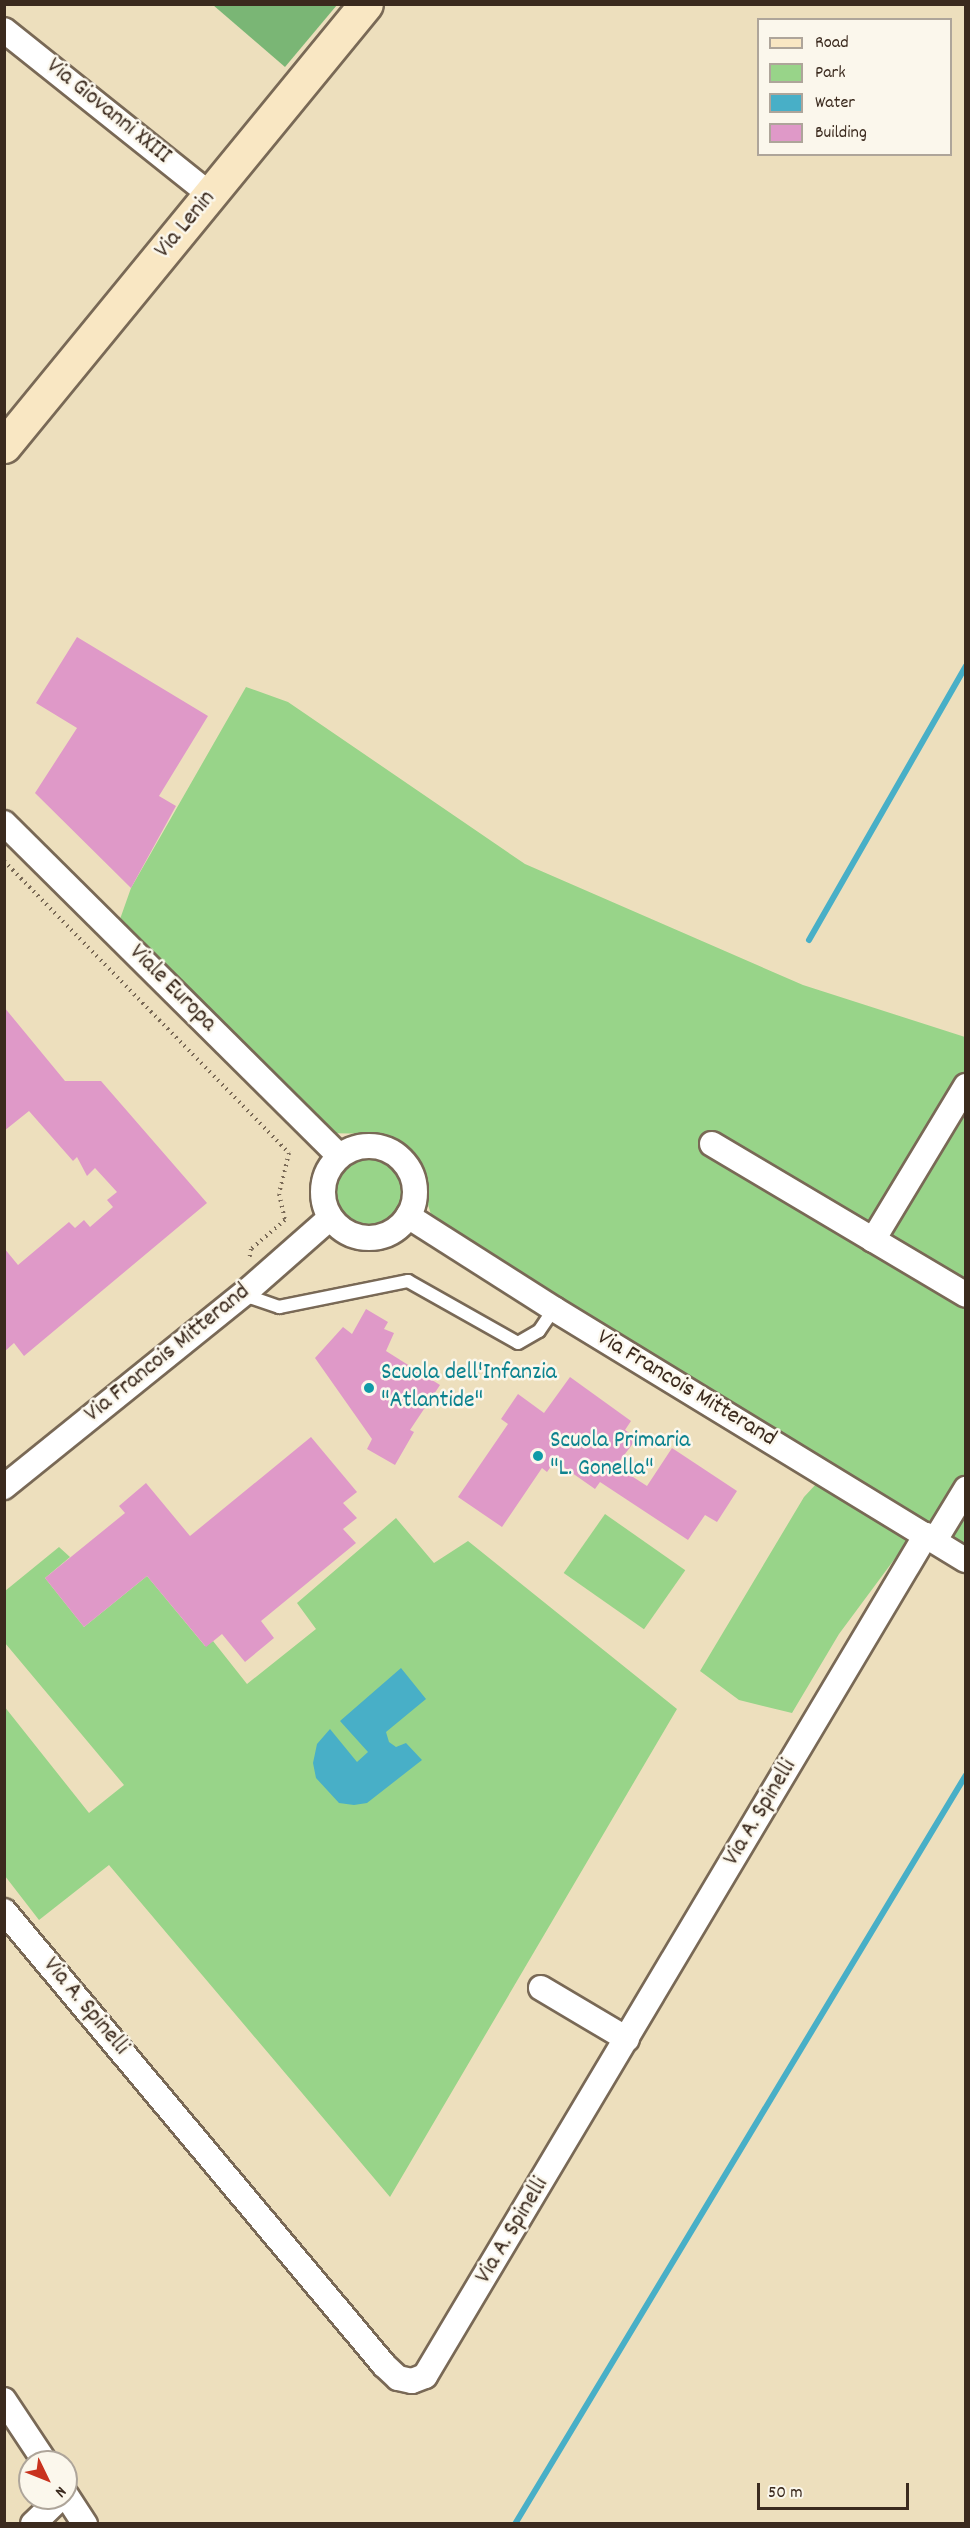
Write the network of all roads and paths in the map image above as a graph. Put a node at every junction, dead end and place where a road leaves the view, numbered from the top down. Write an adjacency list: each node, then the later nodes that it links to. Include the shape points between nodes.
1 (366, 4): 3 (main road, Via Lenin)
2 (4, 30): 3 (street, Via Giovanni XXIII)
3 (211, 195): 4 (main road, Via Lenin)
4 (4, 446)
5 (4, 823): 9 (street, Viale Europa)
6 (4, 861): 13 (path, via 289,1153 279,1194 285,1220 249,1254)
7 (966, 1086): 12 (street)
8 (712, 1144): 12 (street)
9 (339, 1156): 10 (street, via 365,1145 380,1146 405,1162 415,1188); 11 (street, via 324,1179 324,1206)
10 (408, 1216): 11 (street, via 391,1232 370,1238 341,1229); 15 (street, Via Francois Mitterand)
11 (330, 1218): 13 (street, Via Francois Mitterand)
12 (873, 1240): 14 (street)
13 (255, 1284): 15 (lane, via 253,1298 279,1307 408,1281 518,1343 539,1331); 16 (street, Via Francois Mitterand)
14 (966, 1295)
15 (554, 1309): 18 (street, Via Francois Mitterand)
16 (4, 1487)
17 (966, 1489): 18 (street, Via A. Spinelli)
18 (930, 1538): 19 (street, Via Francois Mitterand); 22 (street, Via A. Spinelli)
19 (966, 1560)
20 (4, 1911): 22 (street, Via A. Spinelli, via 384,2365 398,2378 412,2382 425,2376 433,2366)
21 (541, 1988): 22 (street)
22 (627, 2039)
23 (4, 2400): 24 (street)
24 (37, 2450)
25 (65, 2510): 27 (street)
26 (68, 2510): 28 (street)
27 (33, 2523)
28 (50, 2523)

